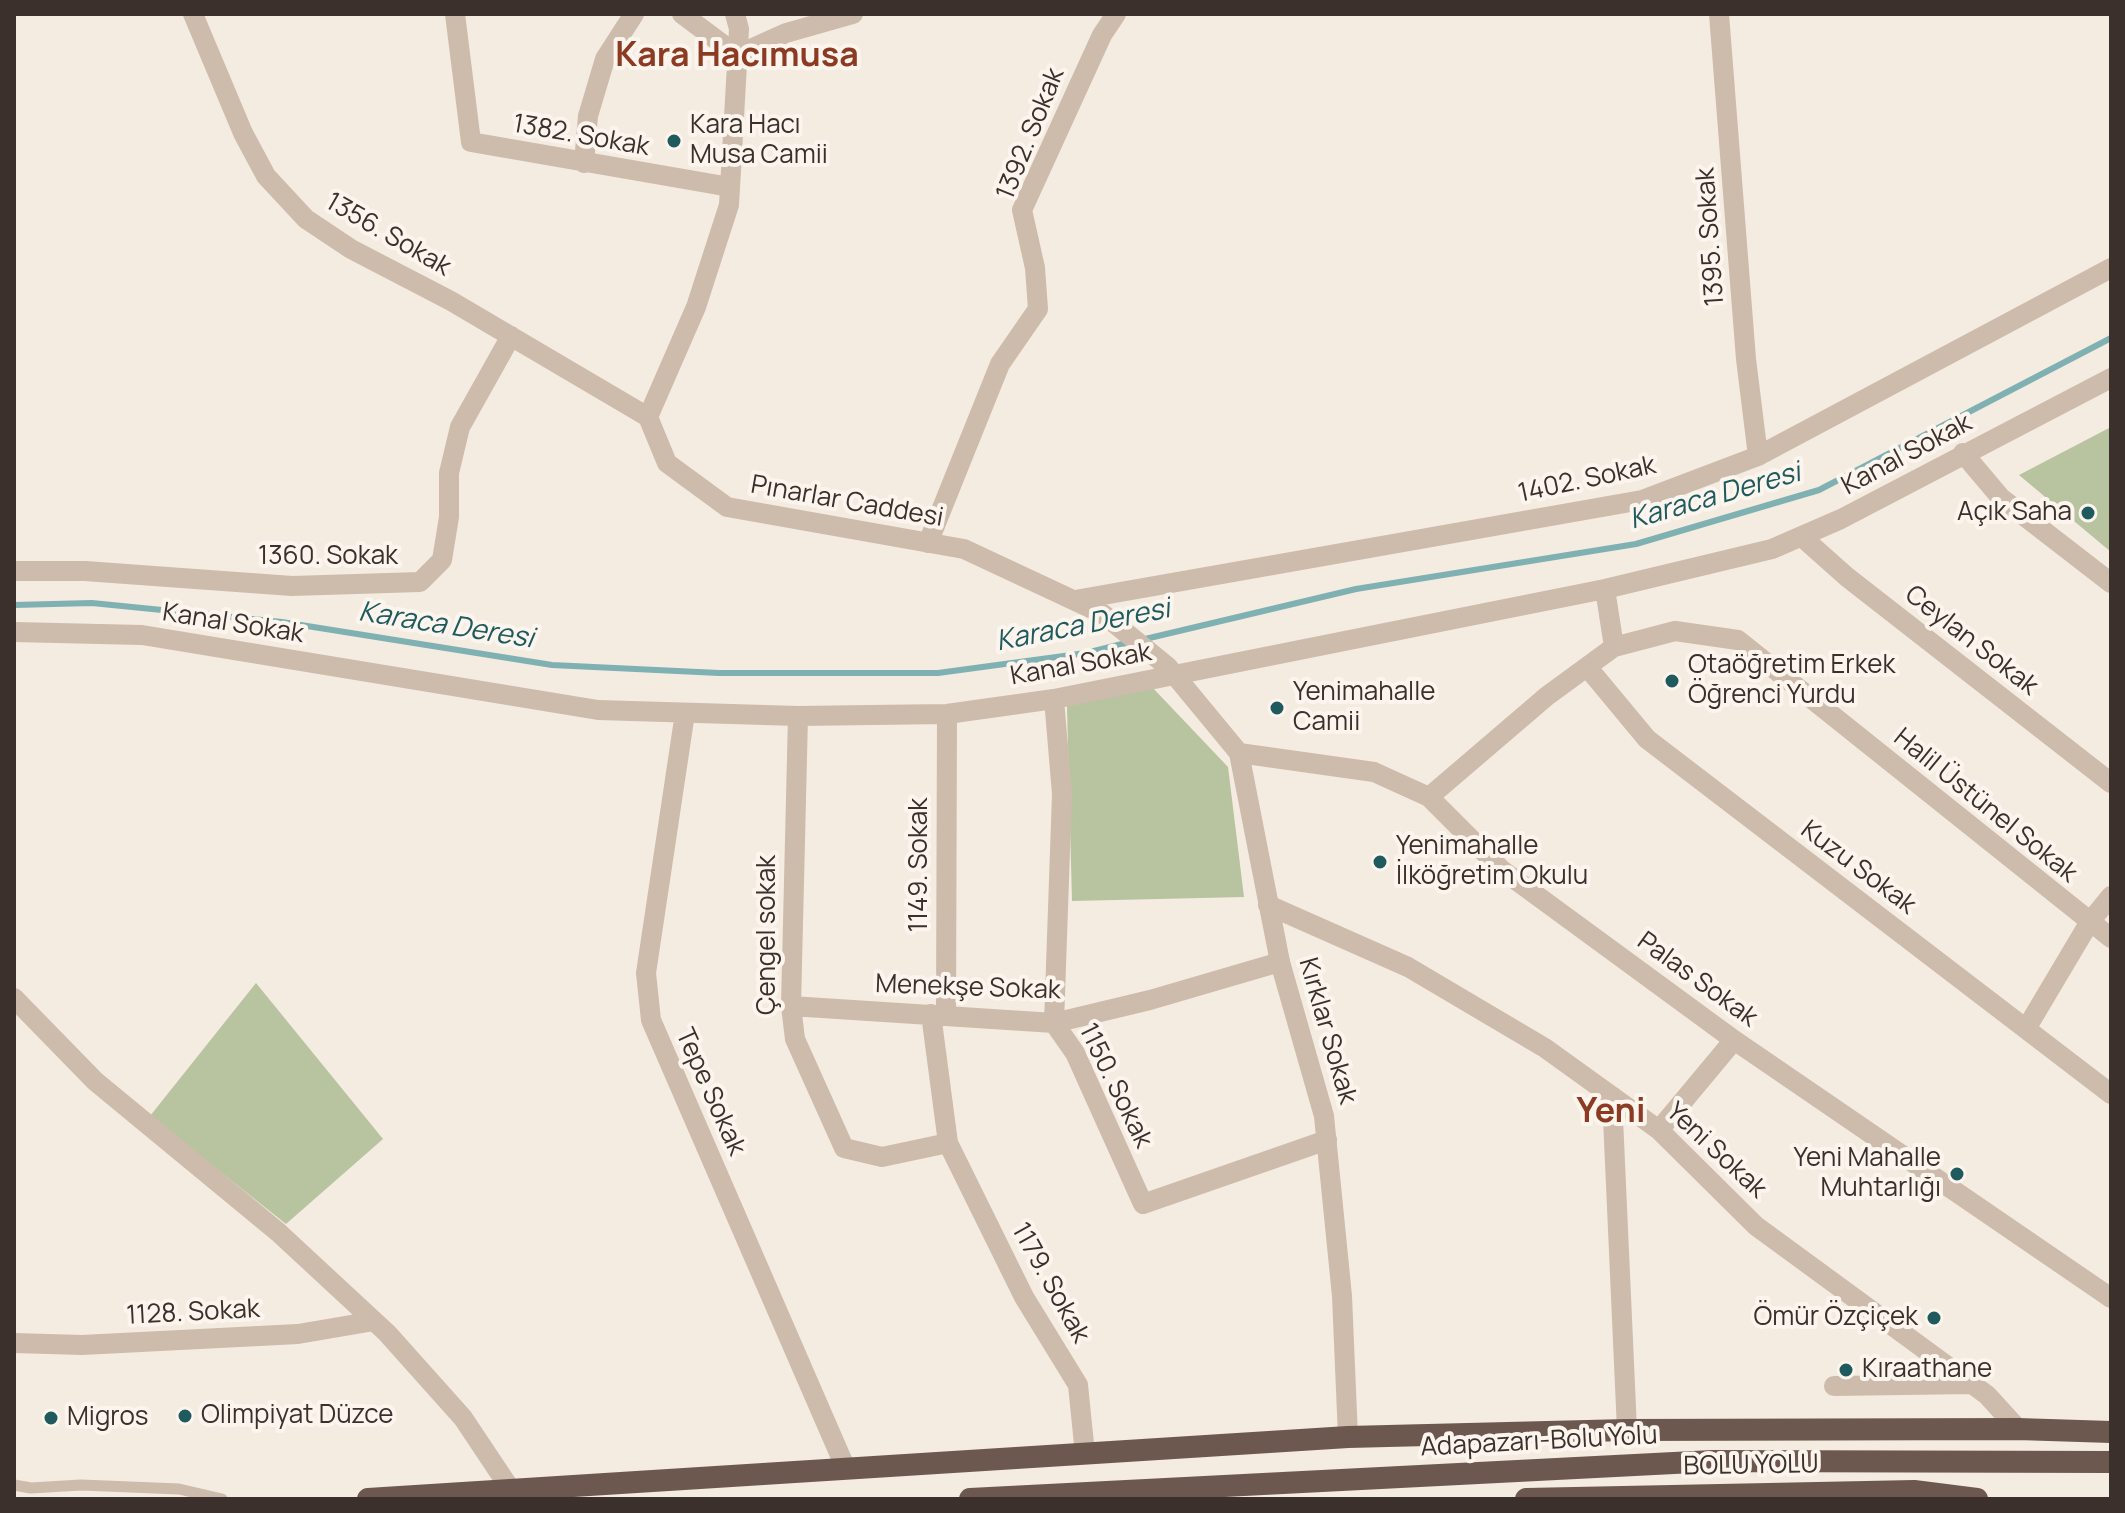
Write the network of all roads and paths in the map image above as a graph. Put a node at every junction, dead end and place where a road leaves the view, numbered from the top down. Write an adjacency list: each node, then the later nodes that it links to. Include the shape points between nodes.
1 (193, 14): 13 (street, 1356. Sokak, via 266,176 306,219)
2 (455, 14): 10 (street, 1382. Sokak, via 471,142)
3 (634, 14): 10 (street, via 605,59 588,116)
4 (682, 14): 9 (street)
5 (735, 14): 9 (street)
6 (853, 14): 9 (street, via 786,33)
7 (1116, 14): 19 (street, 1392. Sokak, via 1022,210 1038,309 1000,364)
8 (1719, 14): 17 (street, 1395. Sokak)
9 (737, 55): 11 (street)
10 (584, 163): 11 (street, 1382. Sokak)
11 (730, 187): 15 (street, via 696,307)
12 (2111, 268): 17 (street, 1402. Sokak)
13 (511, 336): 15 (street, 1356. Sokak); 20 (street, 1360. Sokak, via 460,427 449,473 442,560 420,582 292,586)
14 (2111, 378): 16 (street, Kanal Sokak)
15 (648, 417): 19 (street, Pınarlar Caddesi, via 667,463 727,507)
16 (1963, 453): 18 (street, Kanal Sokak); 21 (street, via 2001,498)
17 (1758, 456): 23 (street, 1402. Sokak, via 1642,500)
18 (1802, 537): 22 (street, Kanal Sokak); 33 (street, Ceylan Sokak)
19 (928, 543): 23 (street, Pınarlar Caddesi, via 964,549)
20 (14, 571)
21 (2111, 583)
22 (1605, 589): 25 (street); 27 (street, Kanal Sokak)
23 (1075, 600): 27 (street, Pınarlar Caddesi, via 1103,614)
24 (14, 632): 29 (street, Kanal Sokak, via 142,635 598,710)
25 (1614, 647): 26 (street, Halil Üstünel Sokak); 37 (street, Halil Üstünel Sokak, via 1675,631 1738,640)
26 (1588, 668): 34 (street, Halil Üstünel Sokak, via 1547,696); 44 (street, Kuzu Sokak, via 1647,739)
27 (1170, 671): 28 (street, Kanal Sokak); 32 (street, Kırklar Sokak)
28 (1054, 699): 30 (street, Kanal Sokak); 43 (street, 1150. Sokak, via 1062,794)
29 (685, 713): 31 (street, Kanal Sokak); 62 (street, Tepe Sokak, via 646,973 651,1020)
30 (947, 714): 31 (street, Kanal Sokak); 42 (street, 1149. Sokak)
31 (798, 716): 41 (street, Çengel sokak)
32 (1239, 753): 34 (street, Palas Sokak, via 1374,772); 36 (street, Kırklar Sokak)
33 (2111, 783)
34 (1429, 797): 45 (street, Palas Sokak, via 1502,870)
35 (2111, 896): 37 (street)
36 (1268, 905): 39 (street, Kırklar Sokak); 47 (street, Yeni Sokak, via 1408,967 1545,1048)
37 (2089, 923): 38 (street, Halil Üstünel Sokak); 44 (street)
38 (2111, 938)
39 (1280, 962): 43 (street, Menekşe Sokak); 49 (street, Kırklar Sokak)
40 (14, 998): 52 (street, via 95,1081 278,1232)
41 (791, 1006): 42 (street, Menekşe Sokak); 50 (street, Çengel sokak, via 795,1039 844,1148 882,1157)
42 (938, 1014): 43 (street, Menekşe Sokak); 50 (street)
43 (1054, 1023): 49 (street, 1150. Sokak, via 1075,1053 1143,1204)
44 (2026, 1029): 46 (street, Kuzu Sokak)
45 (1734, 1040): 48 (street); 51 (street, Palas Sokak)
46 (2111, 1094)
47 (1612, 1096): 48 (street, Yeni Sokak); 57 (street)
48 (1659, 1130): 54 (street, Yeni Sokak, via 1756,1226)
49 (1327, 1140): 59 (street, Kırklar Sokak)
50 (948, 1143): 60 (street, 1179. Sokak, via 1024,1297 1078,1385)
51 (2111, 1298)
52 (374, 1321): 53 (street, 1128. Sokak, via 298,1334 82,1345); 65 (street, via 463,1418)
53 (14, 1343)
54 (1972, 1384): 55 (street); 56 (street, Yeni Sokak)
55 (1834, 1386)
56 (2018, 1429): 57 (highway); 58 (highway)
57 (1627, 1430): 59 (highway)
58 (2111, 1432)
59 (1348, 1437): 60 (highway)
60 (1085, 1454): 62 (highway)
61 (2111, 1462): 69 (highway, Adapazarı-Bolu Yolu, via 1713,1461)
62 (846, 1469): 63 (highway)
63 (703, 1478): 65 (highway); 68 (highway)
64 (14, 1485): 66 (lane, via 179,1489)
65 (511, 1490): 67 (highway)
66 (222, 1499)
67 (368, 1499)
68 (590, 1499)
69 (970, 1499)
70 (1526, 1499): 71 (highway, BOLU YOLU, via 1914,1491)
71 (1977, 1499)

